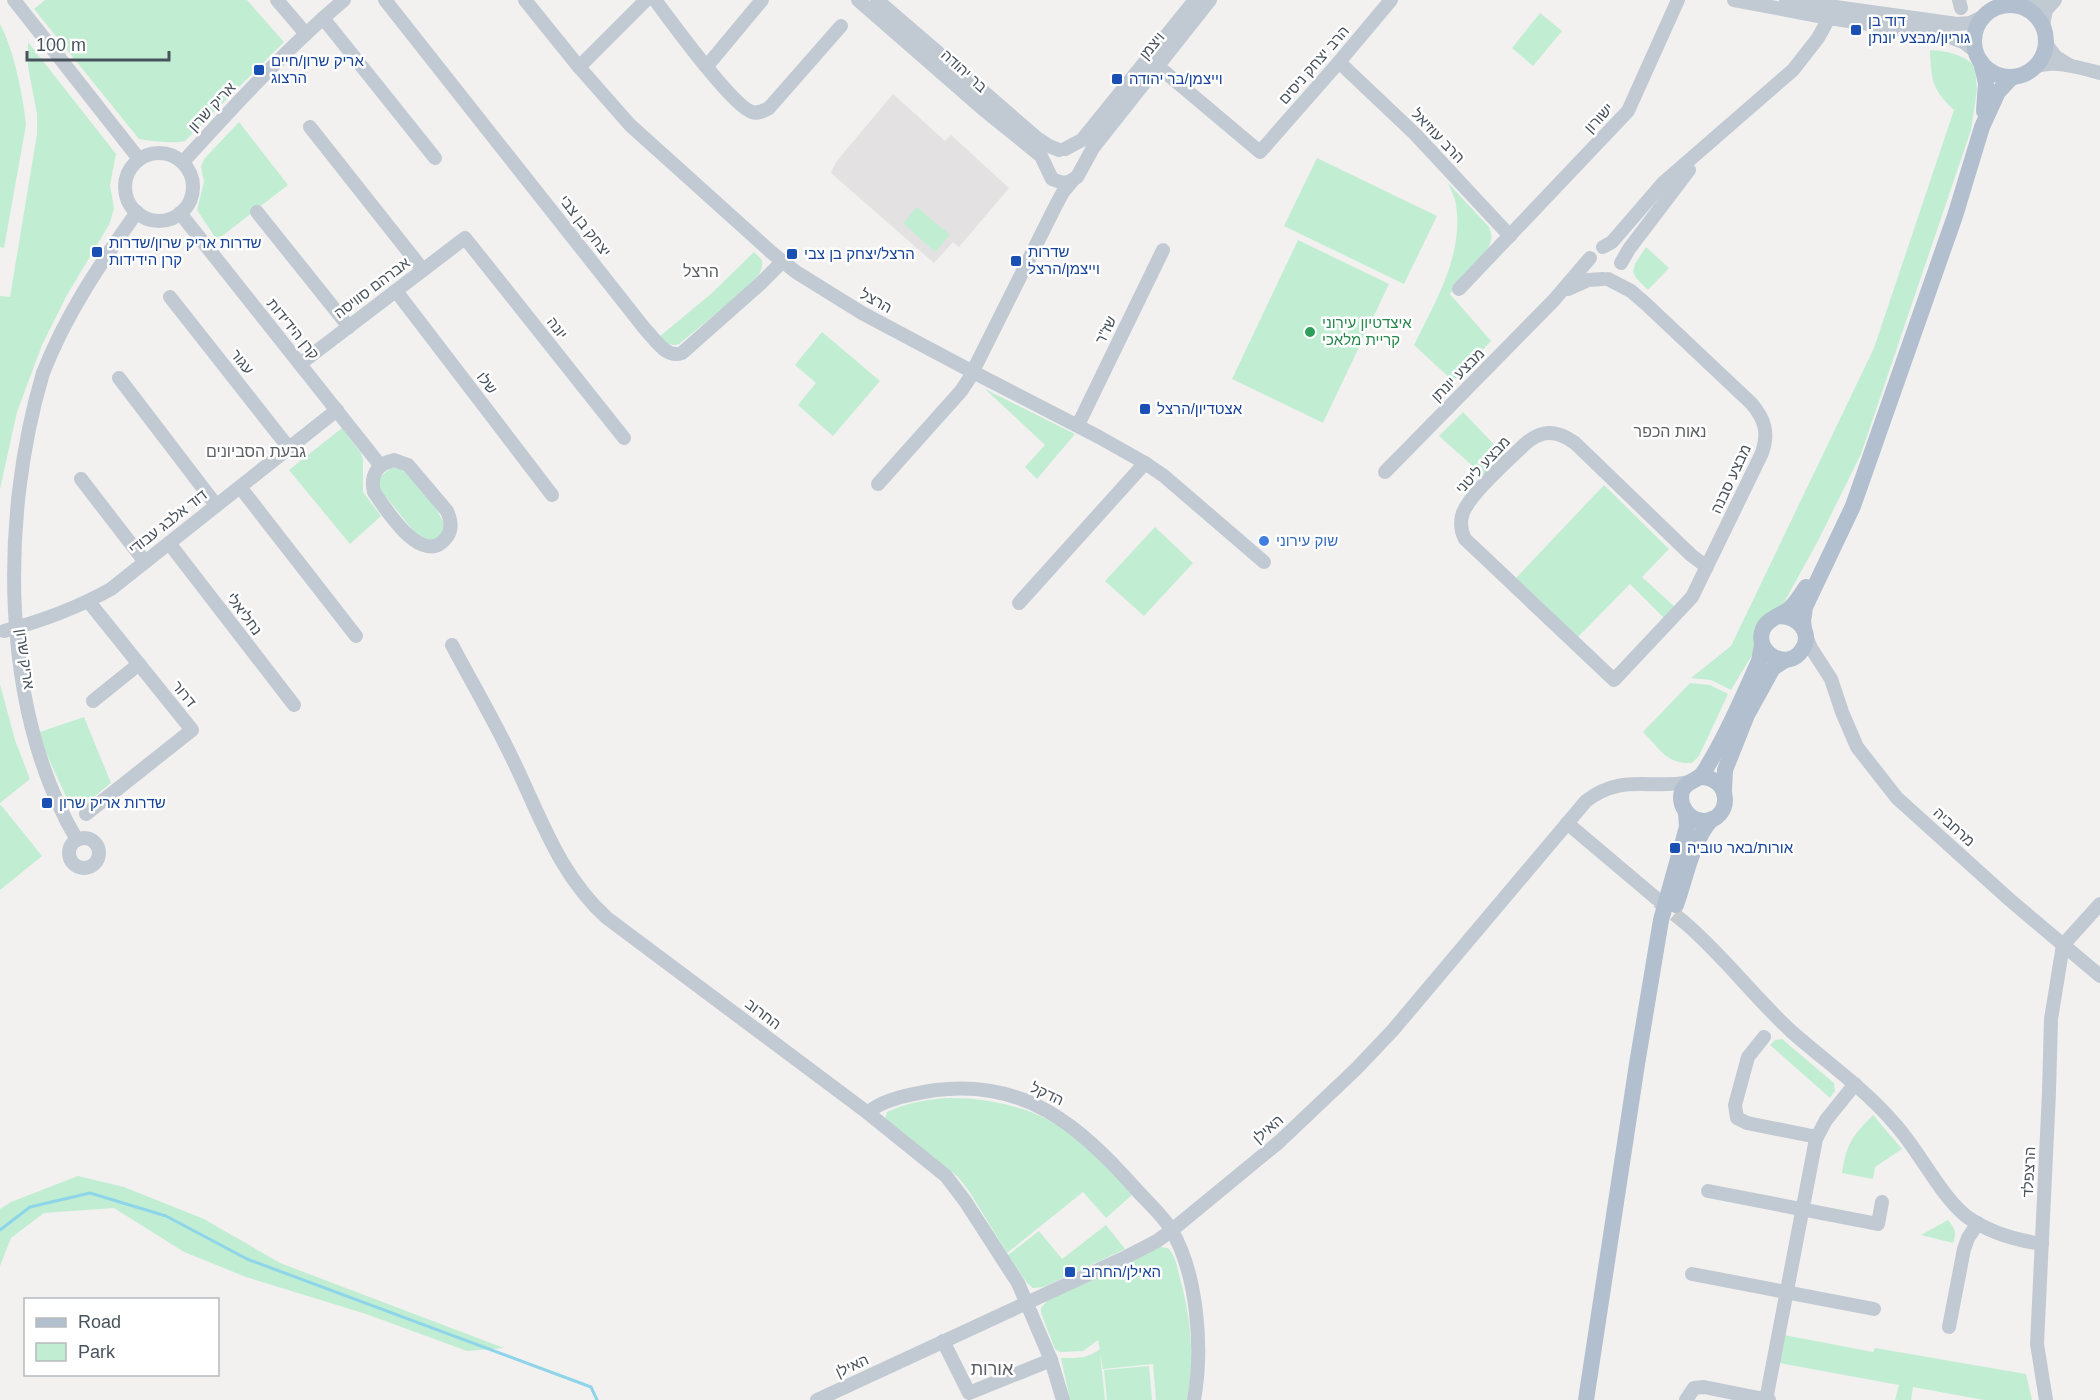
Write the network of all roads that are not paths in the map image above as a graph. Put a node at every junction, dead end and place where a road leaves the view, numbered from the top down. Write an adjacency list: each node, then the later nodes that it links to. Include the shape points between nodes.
1 (14, 0): 40 (street)
2 (276, 0): 24 (street)
3 (344, 0): 21 (street, אריק שרון)
4 (385, 0): 53 (street, יצחק בן צבי, via 668,353 682,353)
5 (525, 0): 31 (street, הרצל)
6 (646, 0): 31 (street)
7 (655, 0): 29 (street)
8 (762, 0): 29 (street)
9 (858, 0): 42 (street, בר יהודה, via 1041,156)
10 (877, 0): 38 (street, בר יהודה, via 1037,138)
11 (1195, 0): 27 (street, ויצמן)
12 (1210, 0): 27 (street, ויצמן)
13 (1391, 0): 28 (street, הרב יצחק ניסים)
14 (1678, 0): 48 (street, ישורון, via 1628,111)
15 (1734, 0): 20 (street)
16 (1786, 0): 20 (street)
17 (2054, 0): 18 (street); 22 (street, via 2046,10)
18 (2017, 4): 19 (main road); 22 (main road, via 2036,15)
19 (1989, 9): 20 (street, via 1970,23 1957,24); 26 (main road, via 1975,33)
20 (1829, 13): 26 (street, via 1947,36 1963,42); 35 (street, via 1808,53 1793,70)
21 (323, 18): 24 (street, אריק שרון); 39 (street)
22 (2043, 25): 25 (main road)
23 (841, 26): 29 (street, via 769,108 760,113 741,105)
24 (306, 34): 41 (street, אריק שרון)
25 (2046, 44): 30 (street, via 2056,57); 32 (main road)
26 (1978, 56): 34 (main road, via 1994,73); 37 (main road, via 1986,83)
27 (1152, 61): 28 (street, הרב יצחק ניסים, via 1260,152); 38 (street, ויצמן, via 1082,140); 43 (street, ויצמן)
28 (1339, 62): 48 (street, הרב עוזיאל, via 1415,134)
29 (706, 66)
30 (2071, 66): 32 (street); 33 (street)
31 (579, 67): 53 (street, הרצל, via 630,125)
32 (2035, 67): 34 (main road)
33 (2100, 73)
34 (2012, 77): 37 (main road, via 1998,92)
35 (1731, 124): 50 (street, via 1663,183 1612,242); 54 (street, via 1675,187)
36 (310, 127): 55 (street)
37 (1982, 127): 79 (main road, via 1955,216 1853,506)
38 (1062, 149): 42 (street, via 1049,157); 43 (street, via 1076,154 1080,160)
39 (435, 158)
40 (139, 159): 41 (street, via 162,153); 45 (street, via 125,185 130,205)
41 (183, 162): 46 (street, via 193,183 188,205)
42 (1049, 173): 43 (street, via 1063,183); 47 (street, ויצמן, via 1054,191)
43 (1078, 174): 47 (street, ויצמן)
44 (257, 212): 62 (street)
45 (137, 213): 46 (street, via 154,220); 86 (street, אריק שרון, via 74,306 33,399 9,497 3,540)
46 (180, 213): 63 (street, קרן הידידות)
47 (1050, 215): 64 (street, ויצמן)
48 (1510, 236): 57 (street, ישורון)
49 (465, 238): 55 (street, אברהם סוויסה); 68 (street, יונה)
50 (1603, 247): 52 (street); 54 (street, via 1617,252)
51 (1163, 250): 67 (street, שז"ר)
52 (1590, 258): 56 (street, via 1591,271); 60 (street, מבצע יונתן)
53 (783, 261): 64 (street, הרצל, via 862,313)
54 (1621, 264): 56 (street, via 1616,274); 61 (street, מבצע סבנה, via 1626,279)
55 (423, 270): 58 (street, אברהם סוויסה)
56 (1605, 279): 60 (street, מבצע יונתן, via 1577,284); 61 (street, מבצע סבנה, via 1631,291)
57 (1459, 289)
58 (396, 291): 62 (street, אברהם סוויסה); 76 (street, שלו)
59 (170, 297): 69 (street, עגור)
60 (1554, 300): 72 (street, מבצע יונתן)
61 (1646, 304): 82 (street, מבצע סבנה, via 1751,403 1765,424 1767,442)
62 (349, 327): 63 (street, אברהם סוויסה)
63 (300, 364): 66 (street, קרן הידידות)
64 (973, 372): 67 (street, הרצל); 74 (street, ויצמן, via 961,391)
65 (119, 378): 77 (street)
66 (337, 410): 69 (street, דוד אלבג עבודי); 71 (street, קרן הידידות)
67 (1078, 425): 70 (street, הרצל)
68 (624, 438)
69 (289, 448): 75 (street, דוד אלבג עבודי)
70 (1145, 463): 81 (street, הרצל); 84 (street)
71 (381, 465): 71 (street, via 373,478 378,498 412,540 432,547 440,544 449,533 447,511 408,465 394,460)
72 (1385, 472)
73 (81, 479): 80 (street)
74 (878, 484)
75 (240, 487): 77 (street, דוד אלבג עבודי); 88 (street)
76 (552, 495)
77 (216, 506): 78 (street, דוד אלבג עבודי)
78 (169, 543): 80 (street, דוד אלבג עבודי); 96 (street, נחליאלי)
79 (1830, 551): 85 (main road, via 1798,599); 87 (main road, via 1805,607)
80 (145, 562): 83 (street, דוד אלבג עבודי)
81 (1264, 562)
82 (1707, 567): 94 (street, מבצע סבנה, via 1684,607); 94 (street, מבצע ליטני, via 1575,443 1558,433 1540,433 1525,444 1470,501 1462,516 1461,532 1465,539)
83 (89, 602): 86 (street, דוד אלבג עבודי); 92 (street, דרור)
84 (1019, 603)
85 (1779, 616): 87 (main road, via 1794,618); 90 (main road, via 1763,630)
86 (4, 631): 104 (street, אריק שרון, via 21,724 56,807)
87 (1805, 632): 91 (main road, via 1803,649); 93 (street, מרחביה)
88 (356, 636)
89 (452, 645): 113 (street, החרוב, via 511,755 551,845 585,896 607,918)
90 (1762, 645): 91 (main road, via 1771,657); 97 (main road, via 1752,676 1714,754)
91 (1789, 659): 93 (street, via 1809,660); 99 (main road, via 1773,668 1747,715 1725,770)
92 (139, 664): 95 (street); 101 (street, דרור, via 192,730)
93 (1827, 671): 108 (street, מרחביה, via 1857,747 1897,798)
94 (1614, 680)
95 (93, 701)
96 (294, 705)
97 (1694, 779): 98 (street, האילן); 99 (main road, via 1714,779); 100 (main road, via 1683,790)
98 (1654, 785): 100 (street, האילן, via 1676,795); 103 (street, האילן, via 1630,783 1604,789 1586,801)
99 (1724, 789): 102 (main road, via 1725,803)
100 (1684, 807): 102 (main road, via 1698,820); 111 (main road, via 1687,827 1661,920)
101 (86, 814)
102 (1712, 819): 111 (main road, via 1696,846 1670,921)
103 (1567, 823): 105 (street); 119 (street, האילן, via 1356,1069 1279,1142)
104 (76, 840)
105 (1657, 899)
106 (2100, 904): 108 (street)
107 (1684, 922): 112 (street, via 1790,1030)
108 (2063, 945): 109 (street, מרחביה); 120 (street, הרצפלד, via 2051,1018)
109 (2100, 976)
110 (1764, 1037): 114 (street, via 1748,1057 1735,1106 1737,1118 1747,1124)
111 (1637, 1064): 131 (main road)
112 (1855, 1084): 114 (street); 118 (street, via 1911,1142 1956,1207)
113 (868, 1113): 119 (street, הדקל, via 886,1102 959,1088 987,1090 1031,1102 1050,1111 1098,1148); 123 (street, החרוב, via 934,1165 956,1188)
114 (1817, 1137): 117 (street)
115 (1708, 1191): 117 (street)
116 (1882, 1202): 117 (street, via 1878,1224)
117 (1802, 1209): 122 (street)
118 (1978, 1223): 120 (street, via 2011,1238); 125 (street, via 1964,1250)
119 (1172, 1230): 123 (street, האילן, via 1149,1245); 130 (street, via 1190,1279 1198,1329)
120 (2042, 1244): 134 (street, הרצפלד, via 2037,1344)
121 (1692, 1274): 122 (street)
122 (1786, 1292): 124 (street); 133 (street)
123 (1028, 1302): 126 (street, האילן); 127 (street, החרוב)
124 (1874, 1309)
125 (1948, 1327)
126 (943, 1341): 127 (street, via 969,1393); 128 (street, האילן)
127 (1051, 1360): 129 (street, החרוב)
128 (818, 1400)
129 (1063, 1400)
130 (1194, 1400)
131 (1586, 1400)
132 (1686, 1400): 133 (street, via 1694,1388 1704,1387)
133 (1767, 1400)
134 (2046, 1400)

